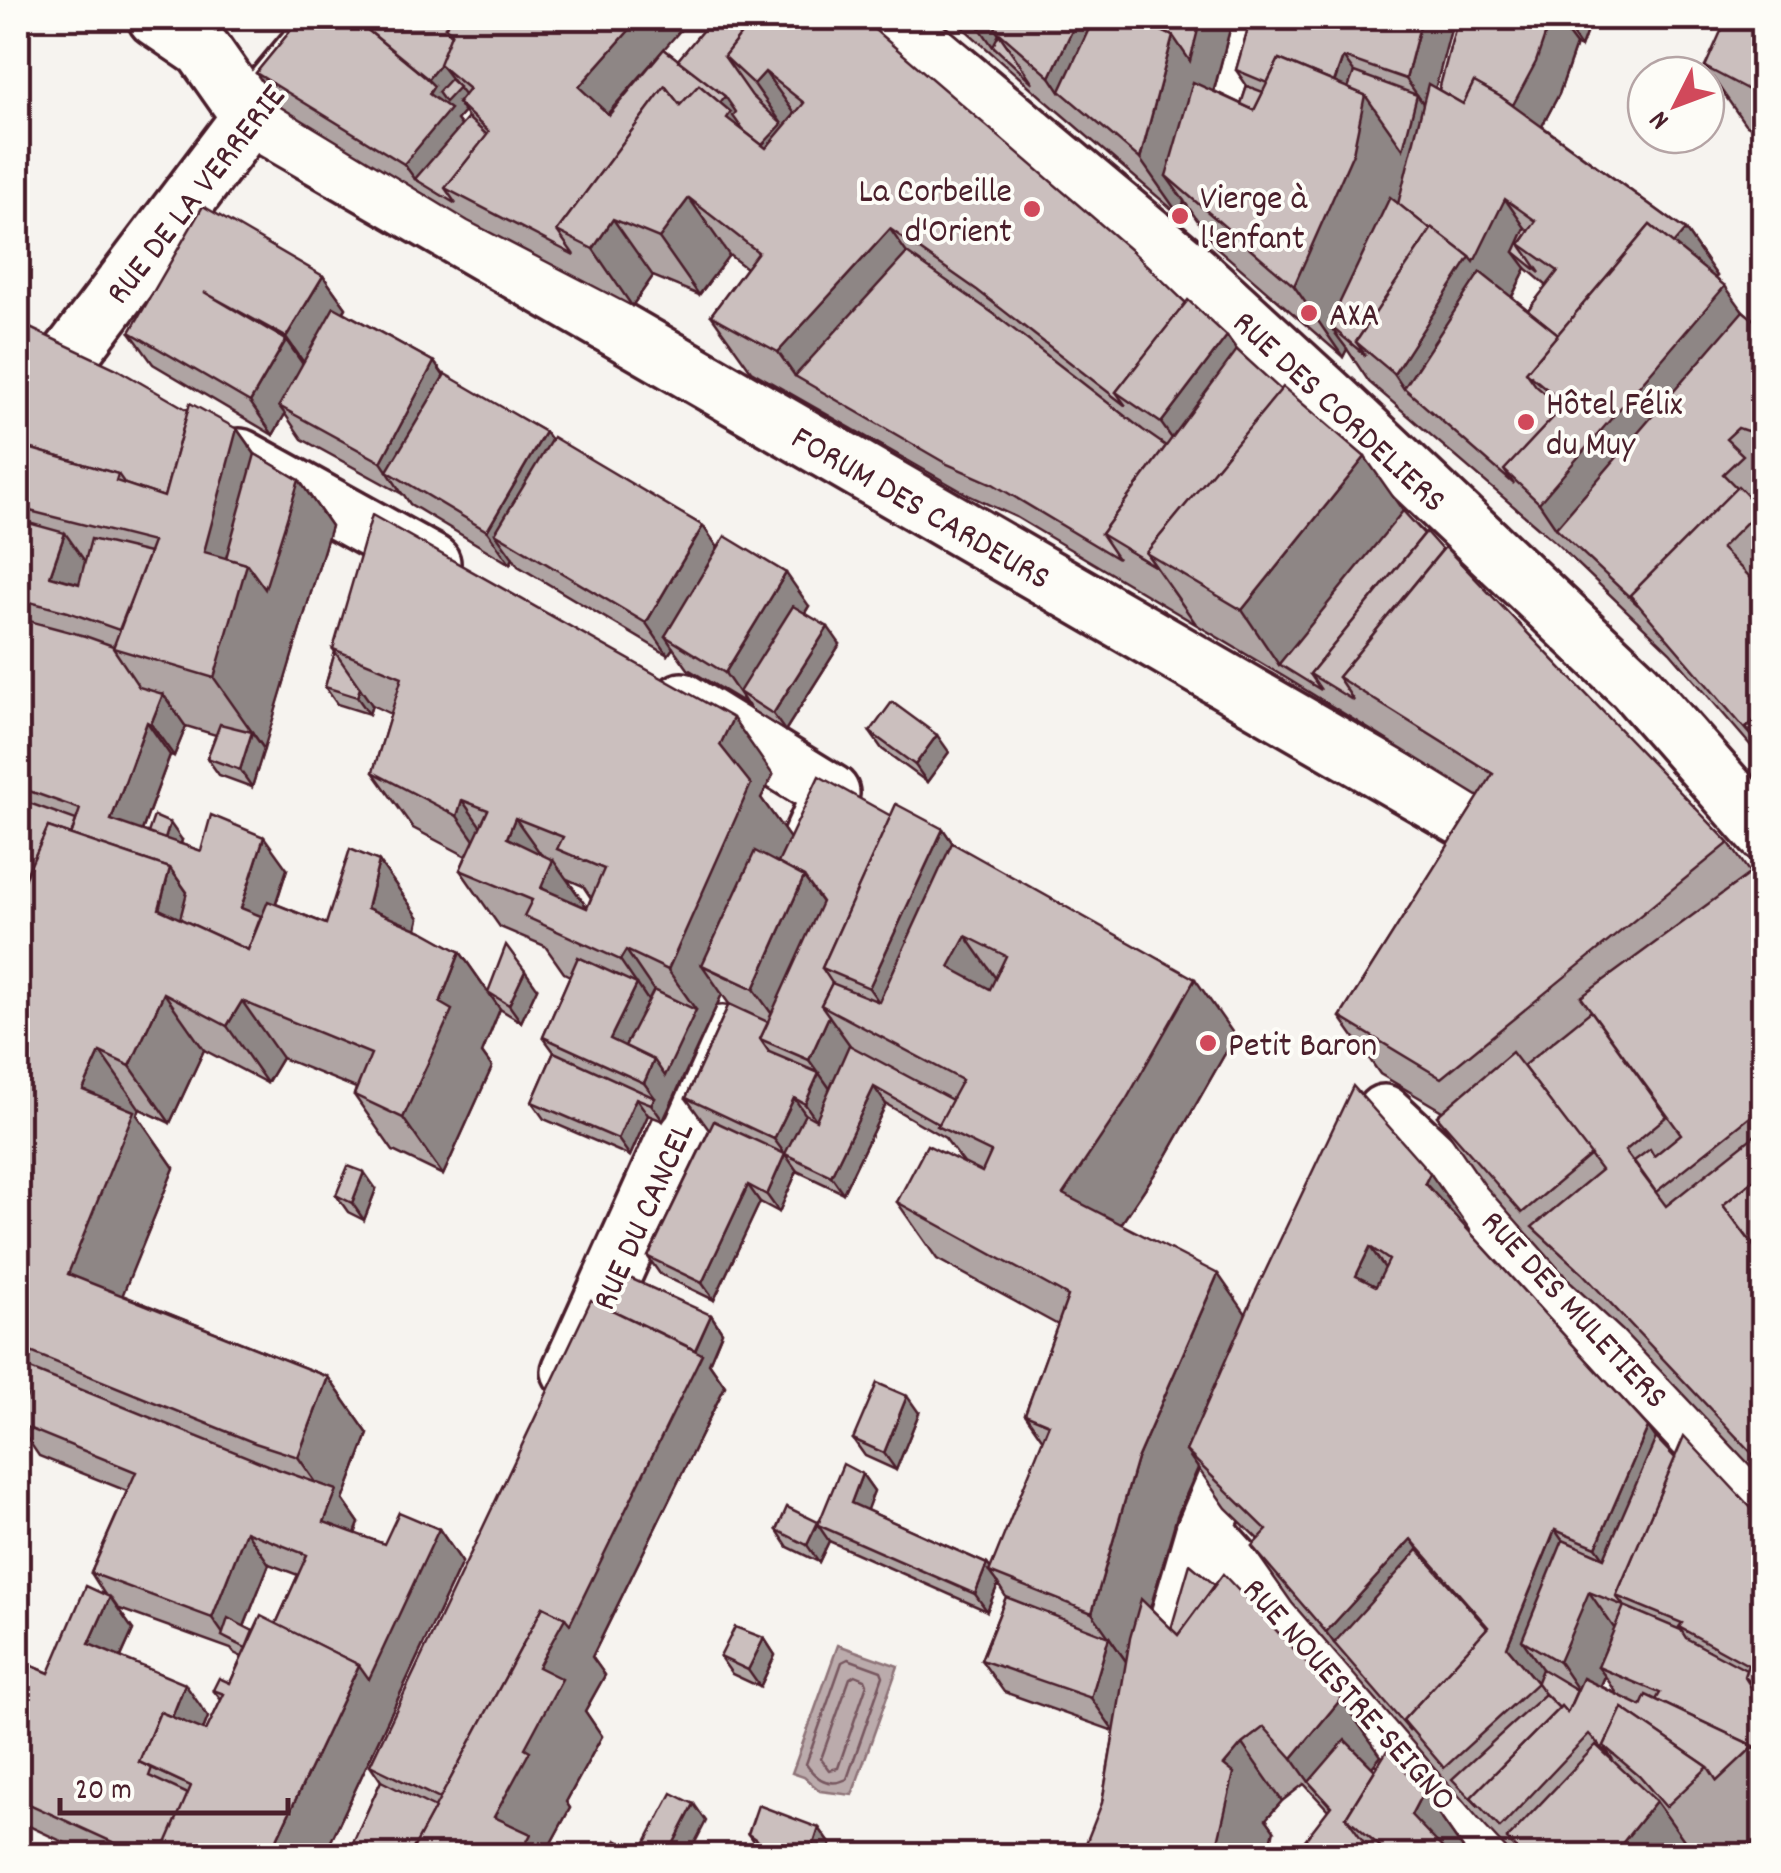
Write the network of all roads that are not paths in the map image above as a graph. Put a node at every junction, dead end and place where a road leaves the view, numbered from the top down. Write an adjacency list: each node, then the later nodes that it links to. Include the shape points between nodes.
1 (156, 18): 5 (street, FORUM DES CARDEURS, via 203,50)
2 (332, 18): 5 (street, RUE DE LA VERRERIE)
3 (890, 18): 6 (street, RUE DES CORDELIERS)
4 (1260, 18): 6 (street)
5 (250, 117): 8 (street, RUE DE LA VERRERIE); 17 (street, FORUM DES CARDEURS, via 1497,838)
6 (1193, 272): 10 (street, RUE DES CORDELIERS)
7 (1364, 358): 10 (street)
8 (58, 372): 9 (street); 12 (street)
9 (111, 396)
10 (1341, 408): 15 (street, RUE DES CORDELIERS, via 1635,686)
11 (200, 438): 13 (street)
12 (18, 547)
13 (470, 583)
14 (635, 674): 16 (street, via 831,793)
15 (1764, 833)
16 (785, 895)
17 (1456, 904)
18 (745, 984): 23 (street, RUE DU CANCEL)
19 (1507, 1150): 20 (street)
20 (1462, 1186): 21 (street, RUE DES MULETIERS, via 1384,1113); 24 (street, RUE DES MULETIERS)
21 (1337, 1222)
22 (1267, 1386): 25 (street)
23 (551, 1413)
24 (1764, 1508)
25 (1204, 1531): 26 (street); 27 (street, RUE NOUESTRE-SEIGNO)
26 (1156, 1696)
27 (1498, 1856)

